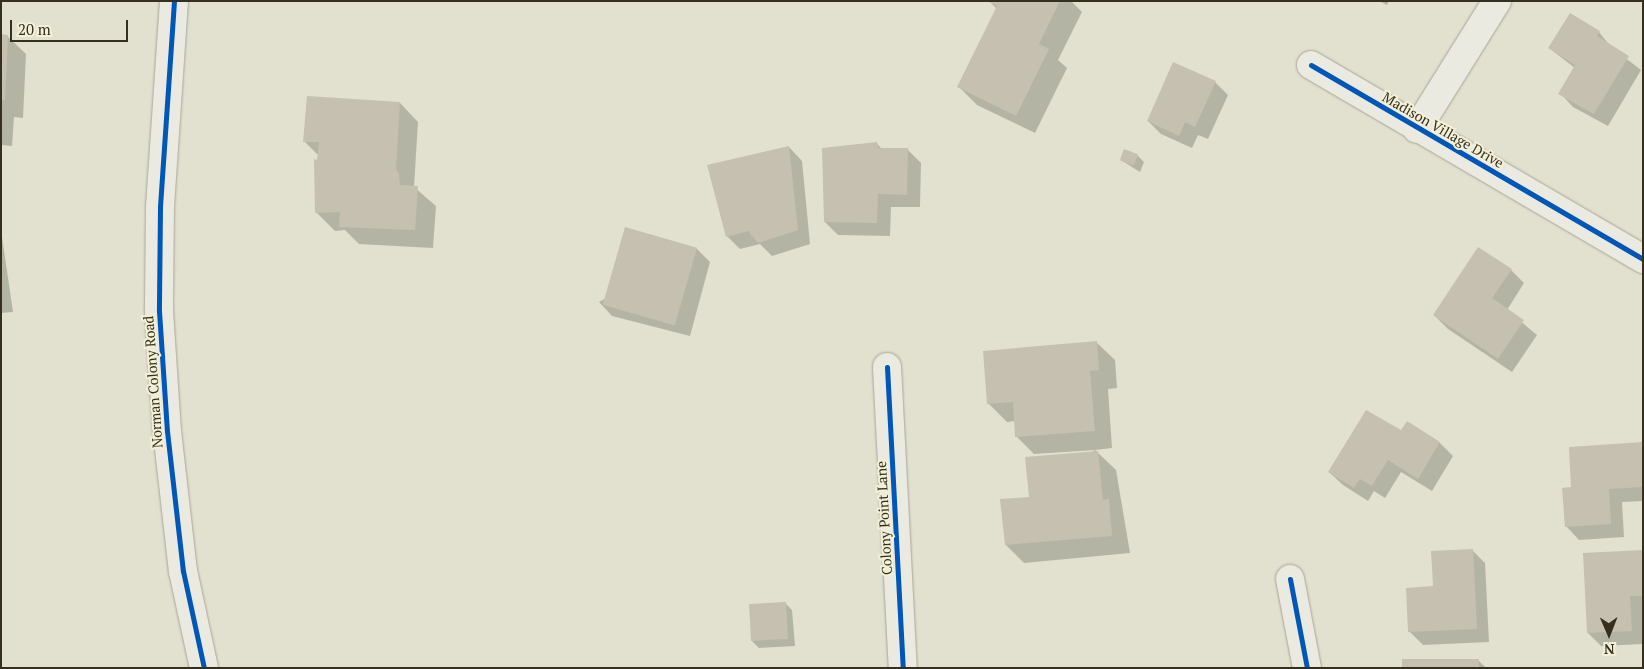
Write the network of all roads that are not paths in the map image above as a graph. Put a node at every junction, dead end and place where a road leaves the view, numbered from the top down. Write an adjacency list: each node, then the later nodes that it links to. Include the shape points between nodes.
1 (174, 1): 8 (street, Norman Colony Road, via 160,207 159,311 167,430 183,571)
2 (1497, 1): 4 (street)
3 (1311, 65): 4 (street, Madison Village Drive)
4 (1417, 129): 5 (street, Madison Village Drive)
5 (1643, 259)
6 (887, 367): 9 (street, Colony Point Lane)
7 (1290, 579): 10 (street)
8 (204, 668)
9 (903, 668)
10 (1307, 668)

